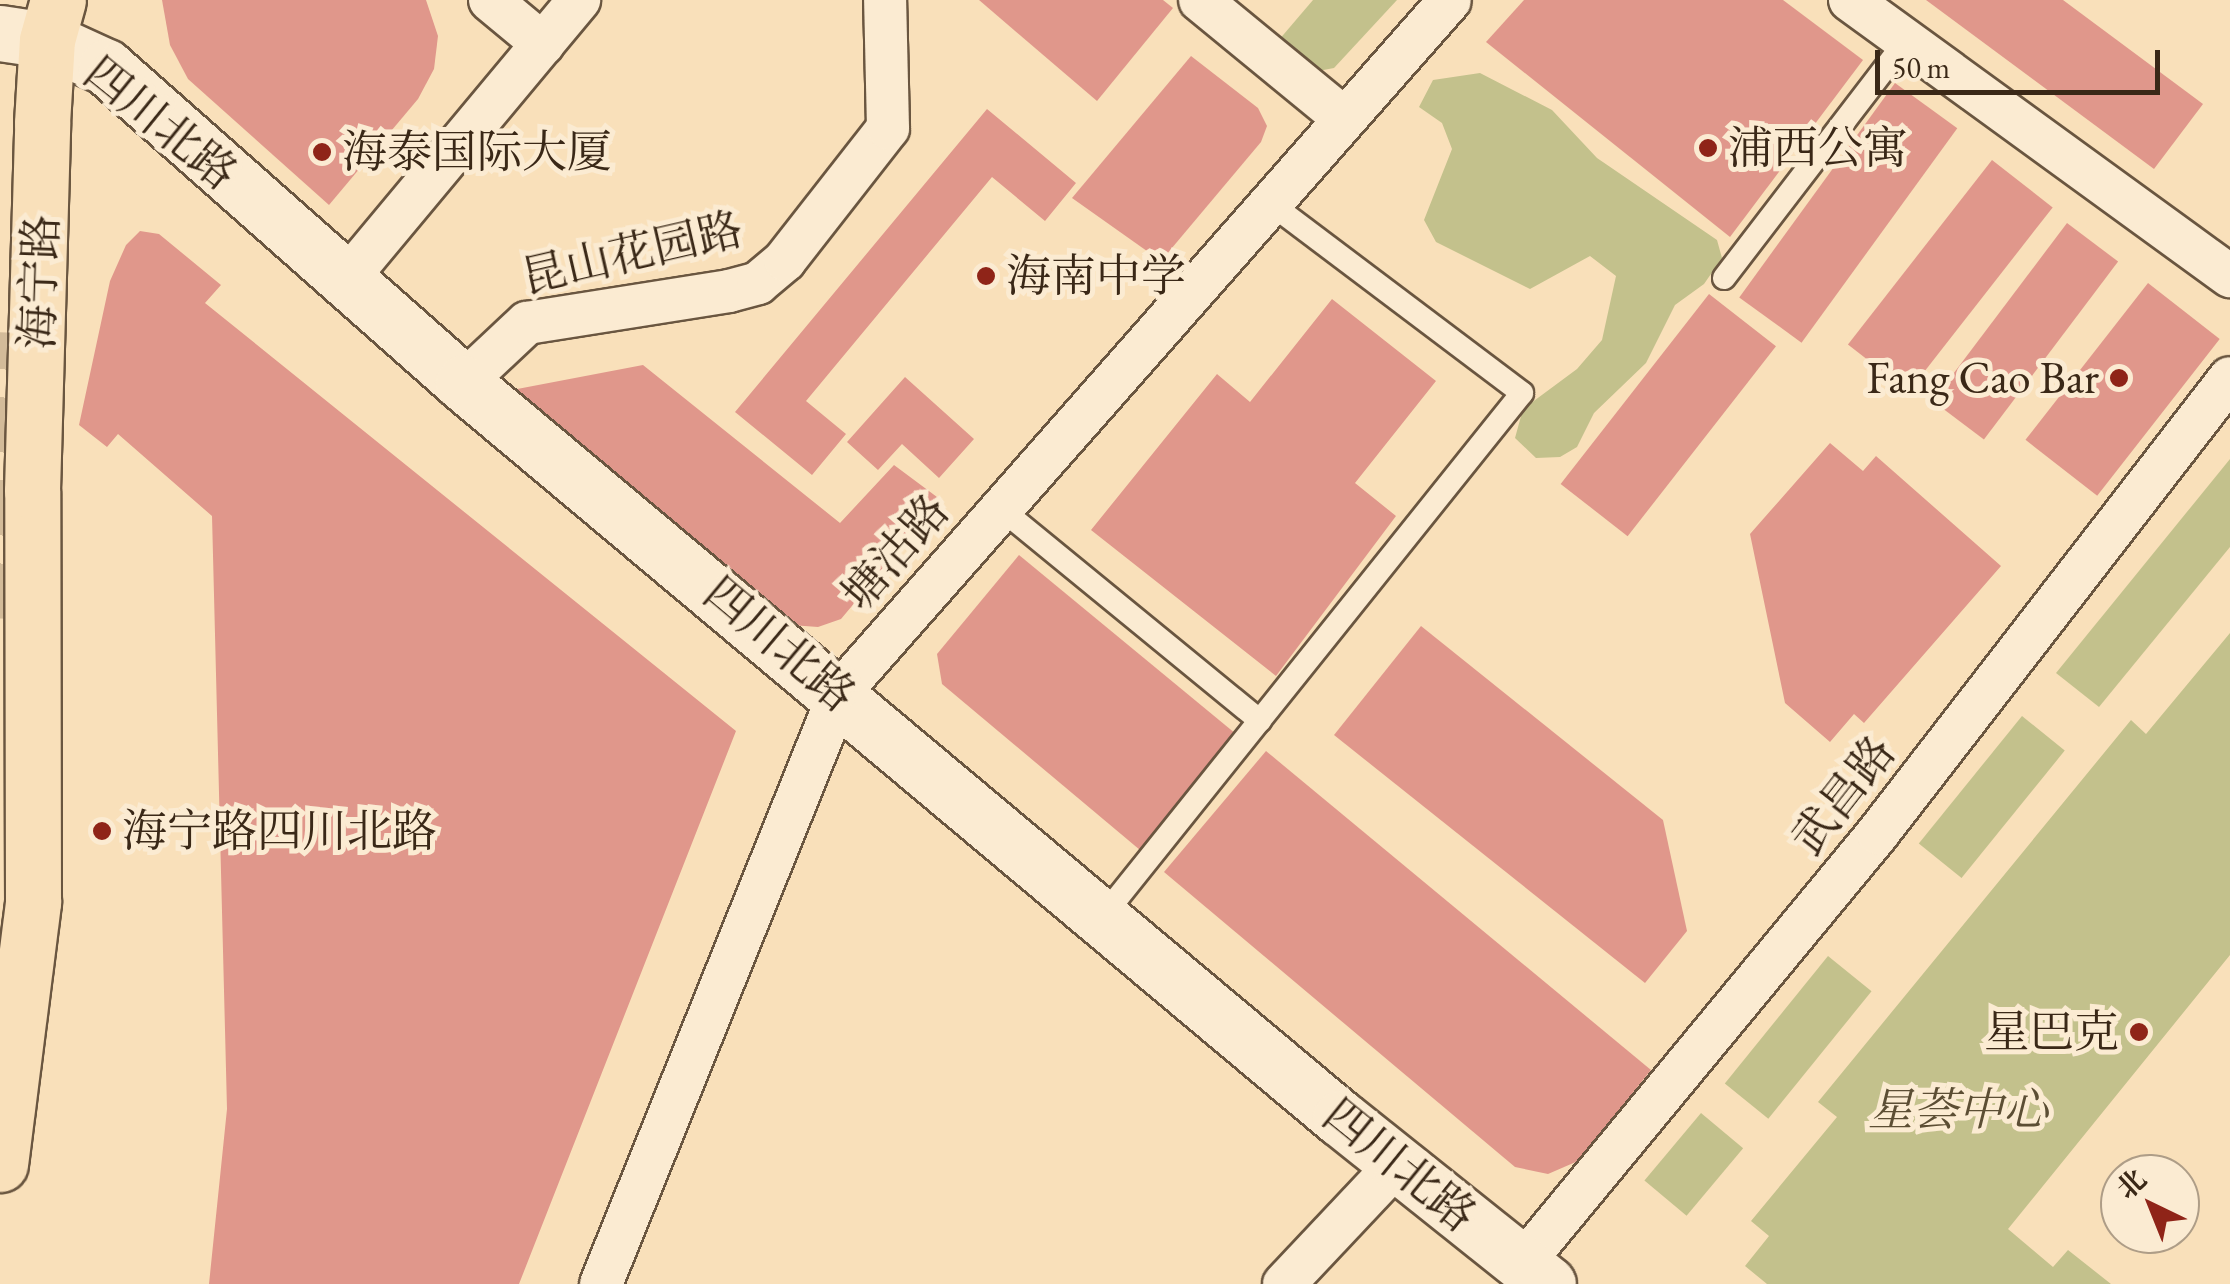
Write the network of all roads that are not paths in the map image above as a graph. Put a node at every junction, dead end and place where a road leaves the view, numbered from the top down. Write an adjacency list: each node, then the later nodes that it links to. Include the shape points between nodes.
1 (490, 0): 9 (street)
2 (579, 0): 9 (street)
3 (884, 0): 16 (street, 昆山花园路, via 888,128 785,260 758,283 729,291 527,323)
4 (1200, 0): 10 (street)
5 (1450, 0): 10 (street, 塘沽路)
6 (1850, 0): 8 (street)
7 (35, 24): 14 (main road, 四川北路, via 106,67); 21 (main road, 海宁路, via 32,902)
8 (1906, 41): 12 (street); 13 (lane)
9 (543, 44): 14 (street)
10 (1341, 116): 11 (street, 塘沽路)
11 (1267, 201): 17 (street, 塘沽路); 19 (lane, via 1522,393)
12 (2230, 276)
13 (1724, 278)
14 (345, 281): 16 (main road, 四川北路)
15 (2230, 378): 23 (street, 武昌路)
16 (463, 383): 18 (main road, 四川北路)
17 (1000, 508): 18 (street, 塘沽路); 19 (lane)
18 (840, 692): 20 (main road, 四川北路); 24 (street, 塘沽路)
19 (1260, 721): 20 (lane)
20 (1104, 916): 22 (main road, 四川北路)
21 (0, 1164)
22 (1397, 1164): 23 (main road, 四川北路); 25 (street)
23 (1535, 1274)
24 (602, 1284)
25 (1284, 1284)

